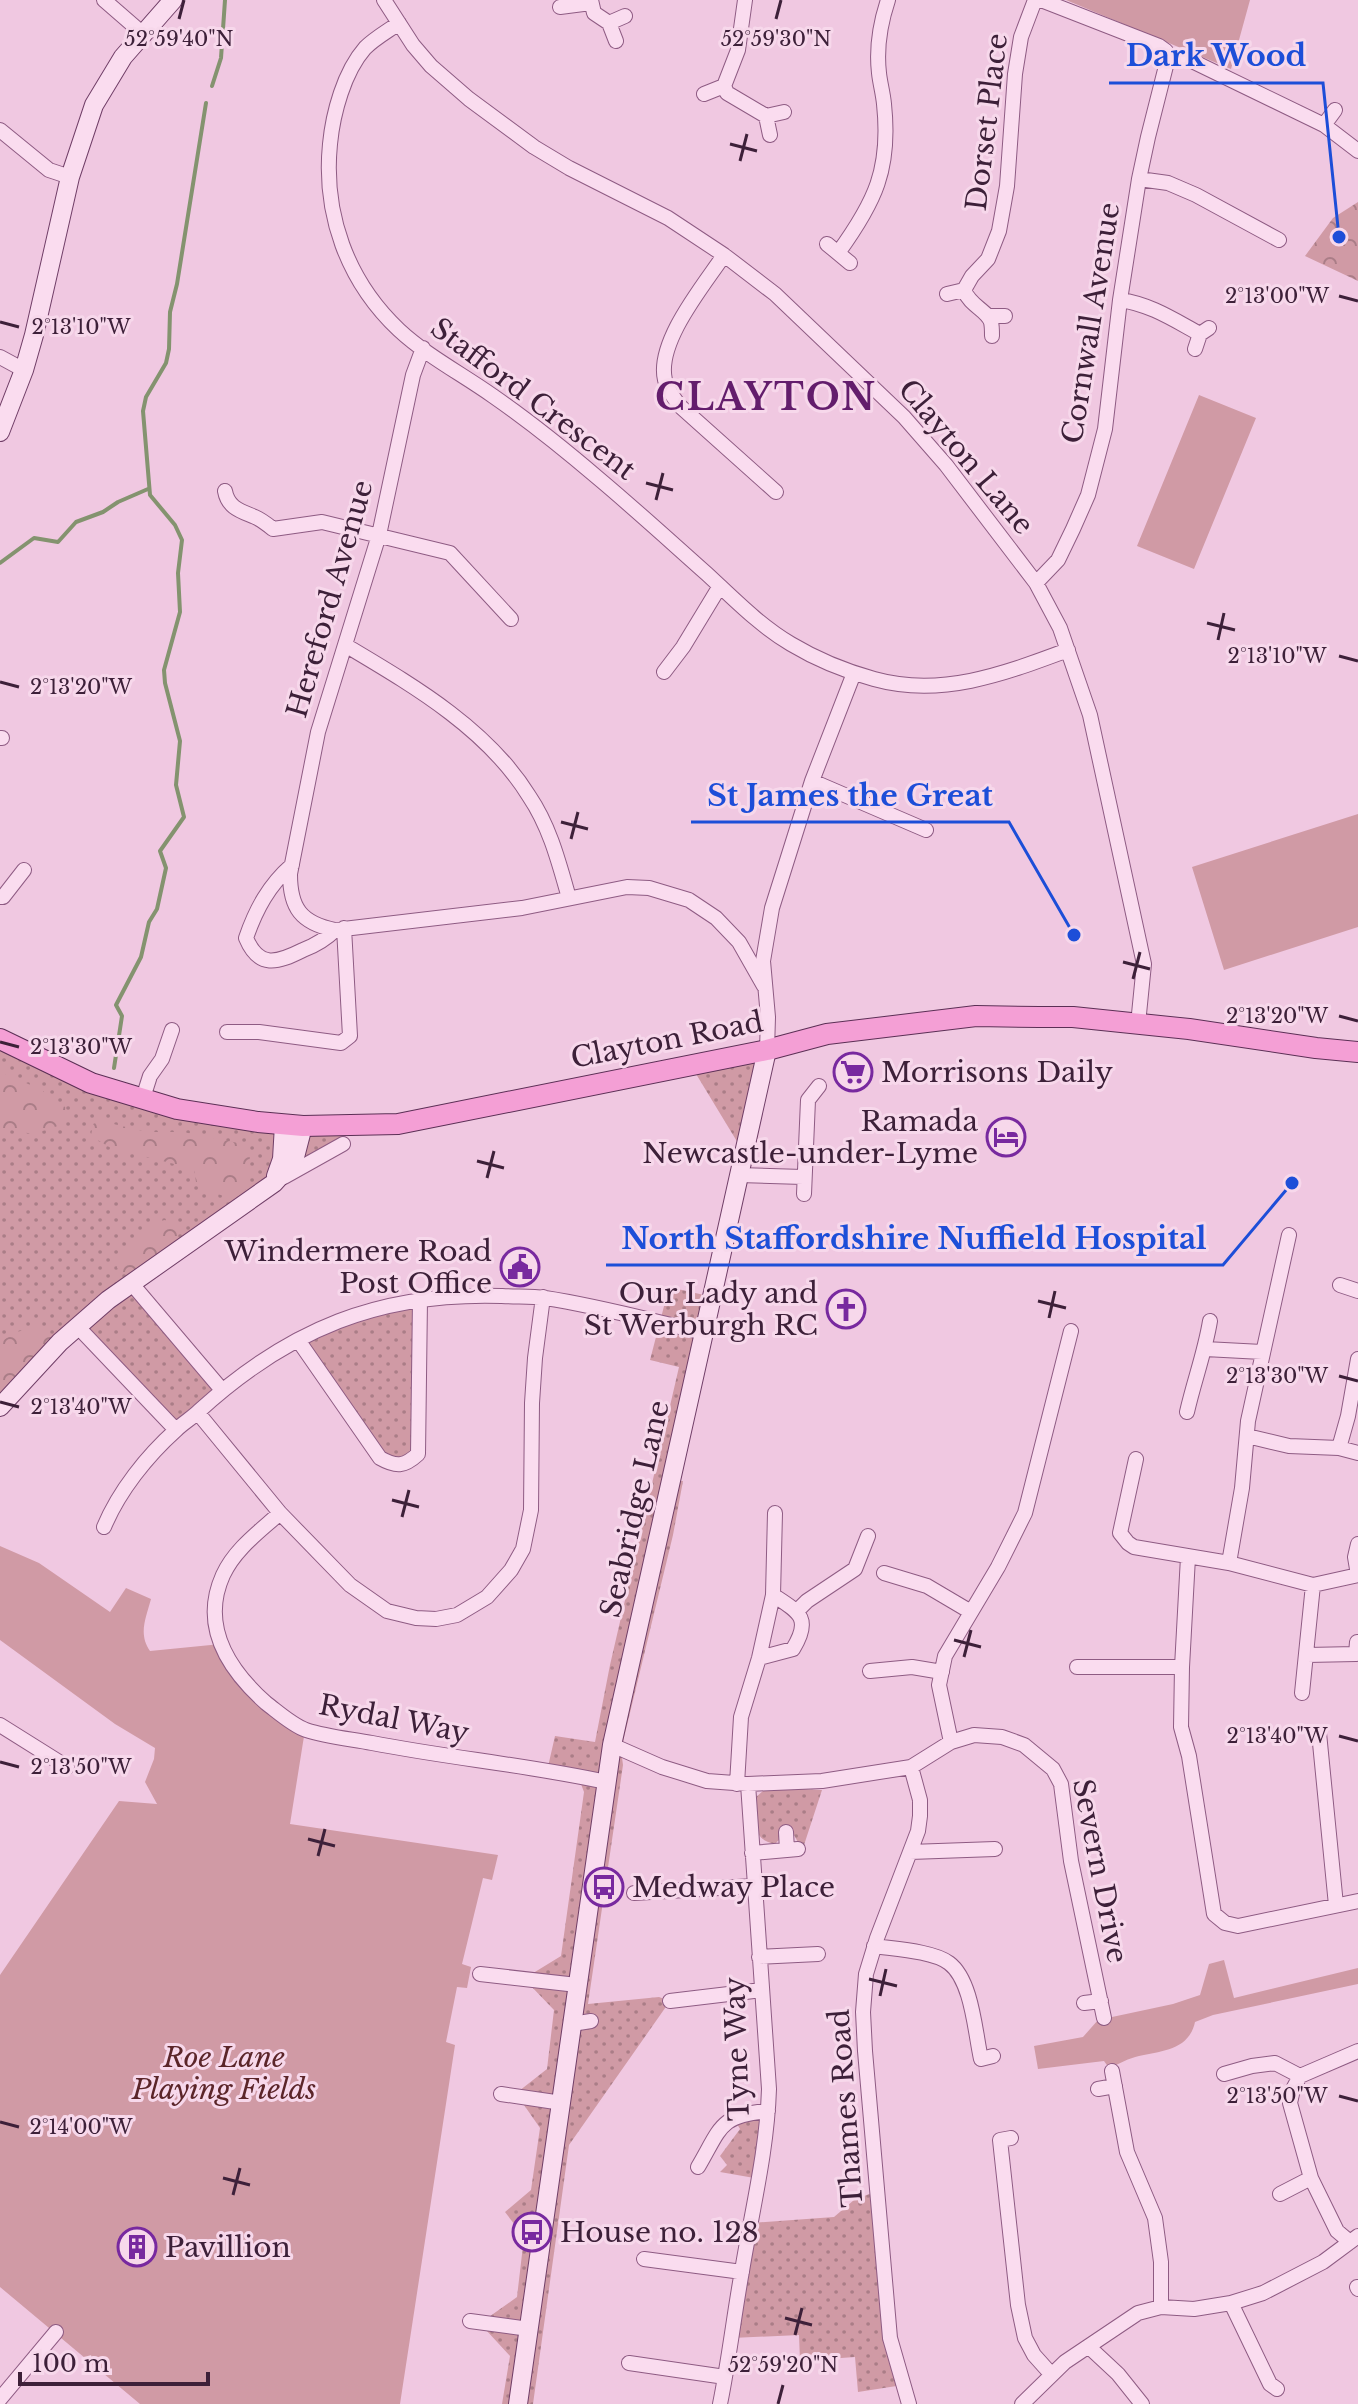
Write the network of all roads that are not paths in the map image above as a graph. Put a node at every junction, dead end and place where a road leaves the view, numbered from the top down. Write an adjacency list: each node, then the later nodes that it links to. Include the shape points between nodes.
1 (104, 0): 12 (street)
2 (173, 0): 12 (street)
3 (384, 0): 10 (street, Clayton Lane)
4 (745, 0): 15 (street, via 738,50)
5 (888, 0): 27 (street, via 878,34 883,168 874,199)
6 (1038, 0): 14 (street, via 1159,46); 29 (street, Dorset Place, via 1021,37 999,231 988,259)
7 (591, 2): 8 (street); 11 (street, via 594,13)
8 (560, 7)
9 (625, 16): 11 (street)
10 (399, 23): 28 (street, Clayton Lane, via 431,66 534,147 668,218); 36 (street, Stafford Crescent, via 364,50 345,85 331,131 329,178 336,233 353,272 380,310)
11 (609, 23): 13 (street)
12 (142, 33): 24 (street, via 94,105)
13 (616, 41)
14 (1168, 58): 20 (street, via 1192,61); 25 (street, Cornwall Avenue)
15 (724, 86): 16 (street); 19 (street)
16 (704, 94)
17 (1335, 110): 20 (street)
18 (784, 112): 19 (street)
19 (766, 116): 22 (street)
20 (1324, 125): 23 (street)
21 (0, 130): 24 (street, via 49,170)
22 (770, 135)
23 (1358, 151)
24 (70, 177): 38 (street)
25 (1139, 179): 26 (street, via 1196,195); 31 (street, Cornwall Avenue)
26 (1278, 241)
27 (838, 253)
28 (724, 255): 41 (street, via 669,341 665,378 681,407); 43 (street, Clayton Lane, via 775,294 904,417)
29 (964, 290): 30 (street); 32 (street, via 968,301)
30 (947, 294)
31 (1120, 300): 35 (street, via 1155,309); 43 (street, Cornwall Avenue, via 1105,429 1088,495 1058,560)
32 (988, 316): 33 (street); 34 (street)
33 (1005, 316)
34 (992, 336)
35 (1201, 337)
36 (423, 348): 42 (street, Hereford Avenue); 44 (street, Stafford Crescent, via 554,442)
37 (0, 357): 38 (street)
38 (24, 370): 39 (street)
39 (0, 432)
40 (225, 491): 42 (street, via 236,510 273,529 322,522)
41 (776, 492)
42 (379, 535): 45 (street, via 450,553); 46 (street, Hereford Avenue)
43 (1036, 583): 47 (street, Clayton Lane)
44 (720, 586): 48 (street); 49 (street, Stafford Crescent, via 790,644)
45 (511, 619)
46 (345, 645): 52 (street, Hereford Avenue, via 318,732); 55 (street, via 446,710 509,770 551,837)
47 (1068, 650): 49 (street, Stafford Crescent, via 966,683 899,684); 60 (street, Clayton Lane, via 1090,715 1144,964)
48 (664, 672)
49 (854, 673): 50 (street)
50 (812, 781): 51 (street); 57 (street)
51 (926, 830)
52 (292, 865): 56 (street, Hereford Avenue, via 290,892 296,908 320,927); 56 (street, via 275,880 254,914 246,938 251,950 274,962)
53 (24, 870): 54 (street)
54 (0, 897)
55 (569, 898): 56 (street); 58 (street, via 627,887 667,892 716,918)
56 (340, 929): 62 (street, via 350,1036 341,1043)
57 (766, 937): 58 (street); 59 (street)
58 (739, 942): 59 (street)
59 (764, 986): 64 (street)
60 (1138, 1024): 64 (main road, Clayton Road, via 976,1016 827,1034); 65 (main road, Clayton Road)
61 (172, 1030): 67 (street)
62 (227, 1032)
63 (0, 1039): 67 (main road, Clayton Road, via 91,1083)
64 (767, 1050): 68 (main road, Clayton Road, via 398,1124); 70 (street, Seabridge Lane)
65 (1358, 1052)
66 (819, 1086): 71 (street, via 808,1100)
67 (143, 1098): 68 (main road, Clayton Road, via 208,1115)
68 (294, 1125): 72 (street, via 294,1161)
69 (343, 1144): 72 (street)
70 (739, 1175): 71 (street); 83 (street, Seabridge Lane)
71 (803, 1177): 73 (street)
72 (274, 1183): 75 (street)
73 (804, 1194)
74 (1289, 1235): 86 (street)
75 (132, 1284): 81 (street); 88 (street)
76 (1340, 1285): 77 (street)
77 (1358, 1291)
78 (543, 1297): 79 (street); 83 (street); 97 (street, via 535,1358 531,1510 523,1549 487,1597 457,1615 436,1619 387,1611 350,1585)
79 (420, 1300): 84 (street, via 361,1312); 84 (street, via 418,1454 407,1465 380,1458)
80 (1210, 1321): 85 (street)
81 (77, 1326): 89 (street); 92 (street)
82 (1071, 1331): 109 (street, via 1025,1513)
83 (705, 1333): 121 (street, Seabridge Lane)
84 (298, 1340): 88 (street)
85 (1205, 1349): 86 (street); 90 (street)
86 (1262, 1352): 93 (street)
87 (1358, 1359): 94 (street)
88 (222, 1390): 91 (street)
89 (0, 1407)
90 (1187, 1412)
91 (198, 1413): 92 (street); 97 (street)
92 (176, 1430): 99 (street, via 147,1460)
93 (1247, 1436): 94 (street, via 1289,1446); 103 (street)
94 (1339, 1448): 95 (street)
95 (1358, 1453)
96 (1136, 1459): 102 (street, via 1120,1533 1134,1547)
97 (280, 1513): 124 (street, Rydal Way, via 235,1555 216,1602 223,1651 249,1687 275,1710 305,1730)
98 (775, 1513): 107 (street, Tyne Way)
99 (104, 1527)
100 (868, 1536): 108 (street, via 855,1569)
101 (1358, 1544): 105 (street)
102 (1188, 1557): 103 (street); 114 (street)
103 (1229, 1563): 106 (street)
104 (884, 1573): 109 (street, via 927,1586)
105 (1358, 1575): 106 (street)
106 (1313, 1585): 111 (street)
107 (773, 1595): 108 (street); 112 (street, Tyne Way)
108 (797, 1611): 112 (street, via 803,1633 793,1649)
109 (971, 1612): 116 (street, via 945,1656)
110 (1357, 1650): 111 (street)
111 (1307, 1655): 117 (street)
112 (759, 1658): 125 (street, Tyne Way, via 741,1717)
113 (1077, 1667): 114 (street)
114 (1182, 1667): 133 (street, via 1181,1727 1214,1914 1238,1926)
115 (870, 1671): 116 (street, via 912,1667)
116 (942, 1672): 119 (street, via 939,1685)
117 (1302, 1693)
118 (0, 1725): 122 (street)
119 (951, 1742): 123 (street, Severn Drive); 141 (street, Severn Drive, via 974,1735 1002,1737 1024,1745 1053,1769 1061,1784 1071,1861)
120 (1316, 1742): 133 (street)
121 (612, 1745): 124 (street, Seabridge Lane); 125 (street, Severn Drive, via 707,1781)
122 (67, 1767)
123 (911, 1767): 125 (street, Severn Drive, via 822,1781); 128 (street, Thames Road, via 920,1816)
124 (606, 1782): 138 (street, Seabridge Lane)
125 (742, 1784): 129 (street, Tyne Way)
126 (786, 1832): 129 (street, via 792,1850)
127 (995, 1849): 128 (street)
128 (910, 1852): 134 (street, Thames Road)
129 (752, 1853): 130 (street, Tyne Way)
130 (754, 1886): 131 (street); 136 (street, Tyne Way)
131 (634, 1893)
132 (1358, 1901): 133 (street)
133 (1336, 1905)
134 (874, 1946): 147 (street, via 947,1961 958,1972 966,1986); 176 (street, Thames Road, via 866,1974 865,2051 890,2338)
135 (818, 1954): 136 (street)
136 (759, 1957): 139 (street, Tyne Way)
137 (480, 1974): 138 (street)
138 (577, 1985): 145 (street, Seabridge Lane)
139 (762, 1990): 140 (street); 155 (street, Tyne Way)
140 (670, 2001)
141 (1101, 2001): 142 (street); 143 (street, Severn Drive)
142 (1084, 2003)
143 (1104, 2018)
144 (591, 2021): 145 (street)
145 (572, 2024): 154 (street, Seabridge Lane)
146 (1358, 2051): 150 (street)
147 (980, 2053)
148 (1112, 2071): 151 (street)
149 (1224, 2074): 150 (street, via 1275,2063)
150 (1300, 2076): 158 (street, via 1290,2103)
151 (1115, 2086): 152 (street); 164 (street, via 1127,2152 1155,2218)
152 (1098, 2089)
153 (501, 2094): 154 (street)
154 (562, 2103): 166 (street, Seabridge Lane)
155 (768, 2111): 157 (street, via 733,2117); 162 (street, Tyne Way)
156 (1011, 2138): 170 (street, via 1000,2140 1018,2305 1025,2338)
157 (698, 2167)
158 (1311, 2178): 159 (street); 160 (street, via 1337,2231)
159 (1280, 2194)
160 (1354, 2239): 163 (street, via 1291,2279)
161 (644, 2259): 162 (street)
162 (742, 2272): 171 (street, Tyne Way)
163 (1231, 2303): 164 (street); 172 (street)
164 (1161, 2307): 168 (street, via 1138,2313)
165 (470, 2321): 166 (street)
166 (529, 2329): 174 (street, Seabridge Lane)
167 (56, 2332): 173 (street)
168 (1089, 2347): 170 (street); 178 (street)
169 (629, 2363): 171 (street)
170 (1051, 2374): 177 (street)
171 (725, 2377): 175 (street, Tyne Way)
172 (1277, 2389)
173 (0, 2399)
174 (518, 2404)
175 (720, 2404)
176 (909, 2404)
177 (1022, 2404)
178 (1142, 2404)

